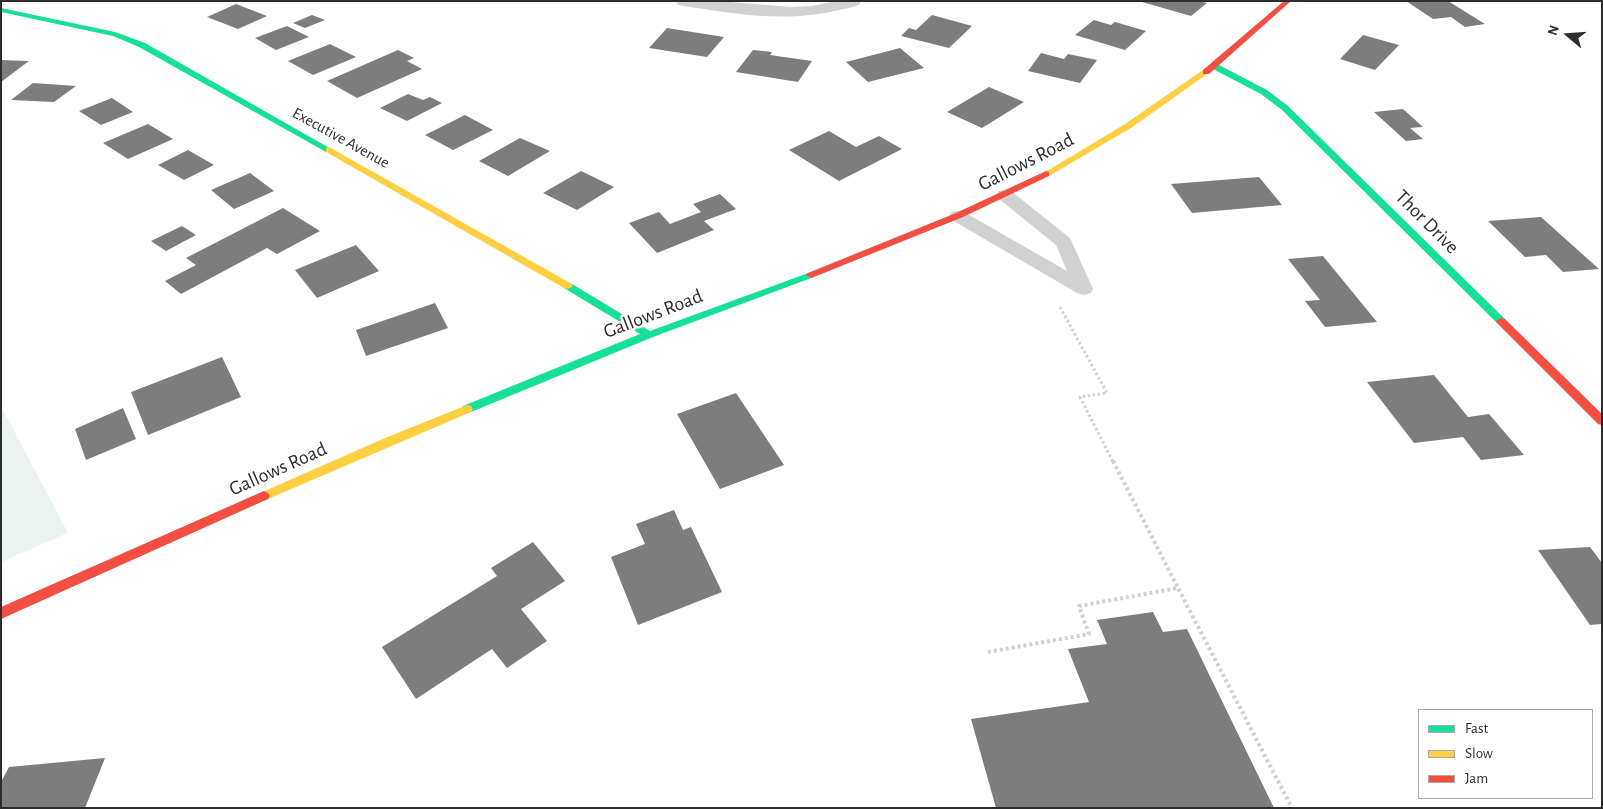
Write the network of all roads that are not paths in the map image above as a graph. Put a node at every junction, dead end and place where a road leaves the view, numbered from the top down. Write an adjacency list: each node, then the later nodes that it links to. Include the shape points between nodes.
1 (684, 1): 2 (street, via 761,12 793,13)
2 (853, 1)
3 (1288, 1): 5 (street, Gallows Road)
4 (1, 10): 8 (street, Executive Avenue, via 115,34 142,45 524,260)
5 (1214, 66): 6 (street, Gallows Road, via 1159,107 1085,153); 9 (street, Thor Drive, via 1264,92 1285,108)
6 (1005, 195): 7 (street, Gallows Road); 7 (lane, via 1064,242 1084,289)
7 (958, 216): 8 (street, Gallows Road, via 768,292)
8 (648, 335): 10 (street, Gallows Road, via 389,441)
9 (1602, 421)
10 (1, 613)

